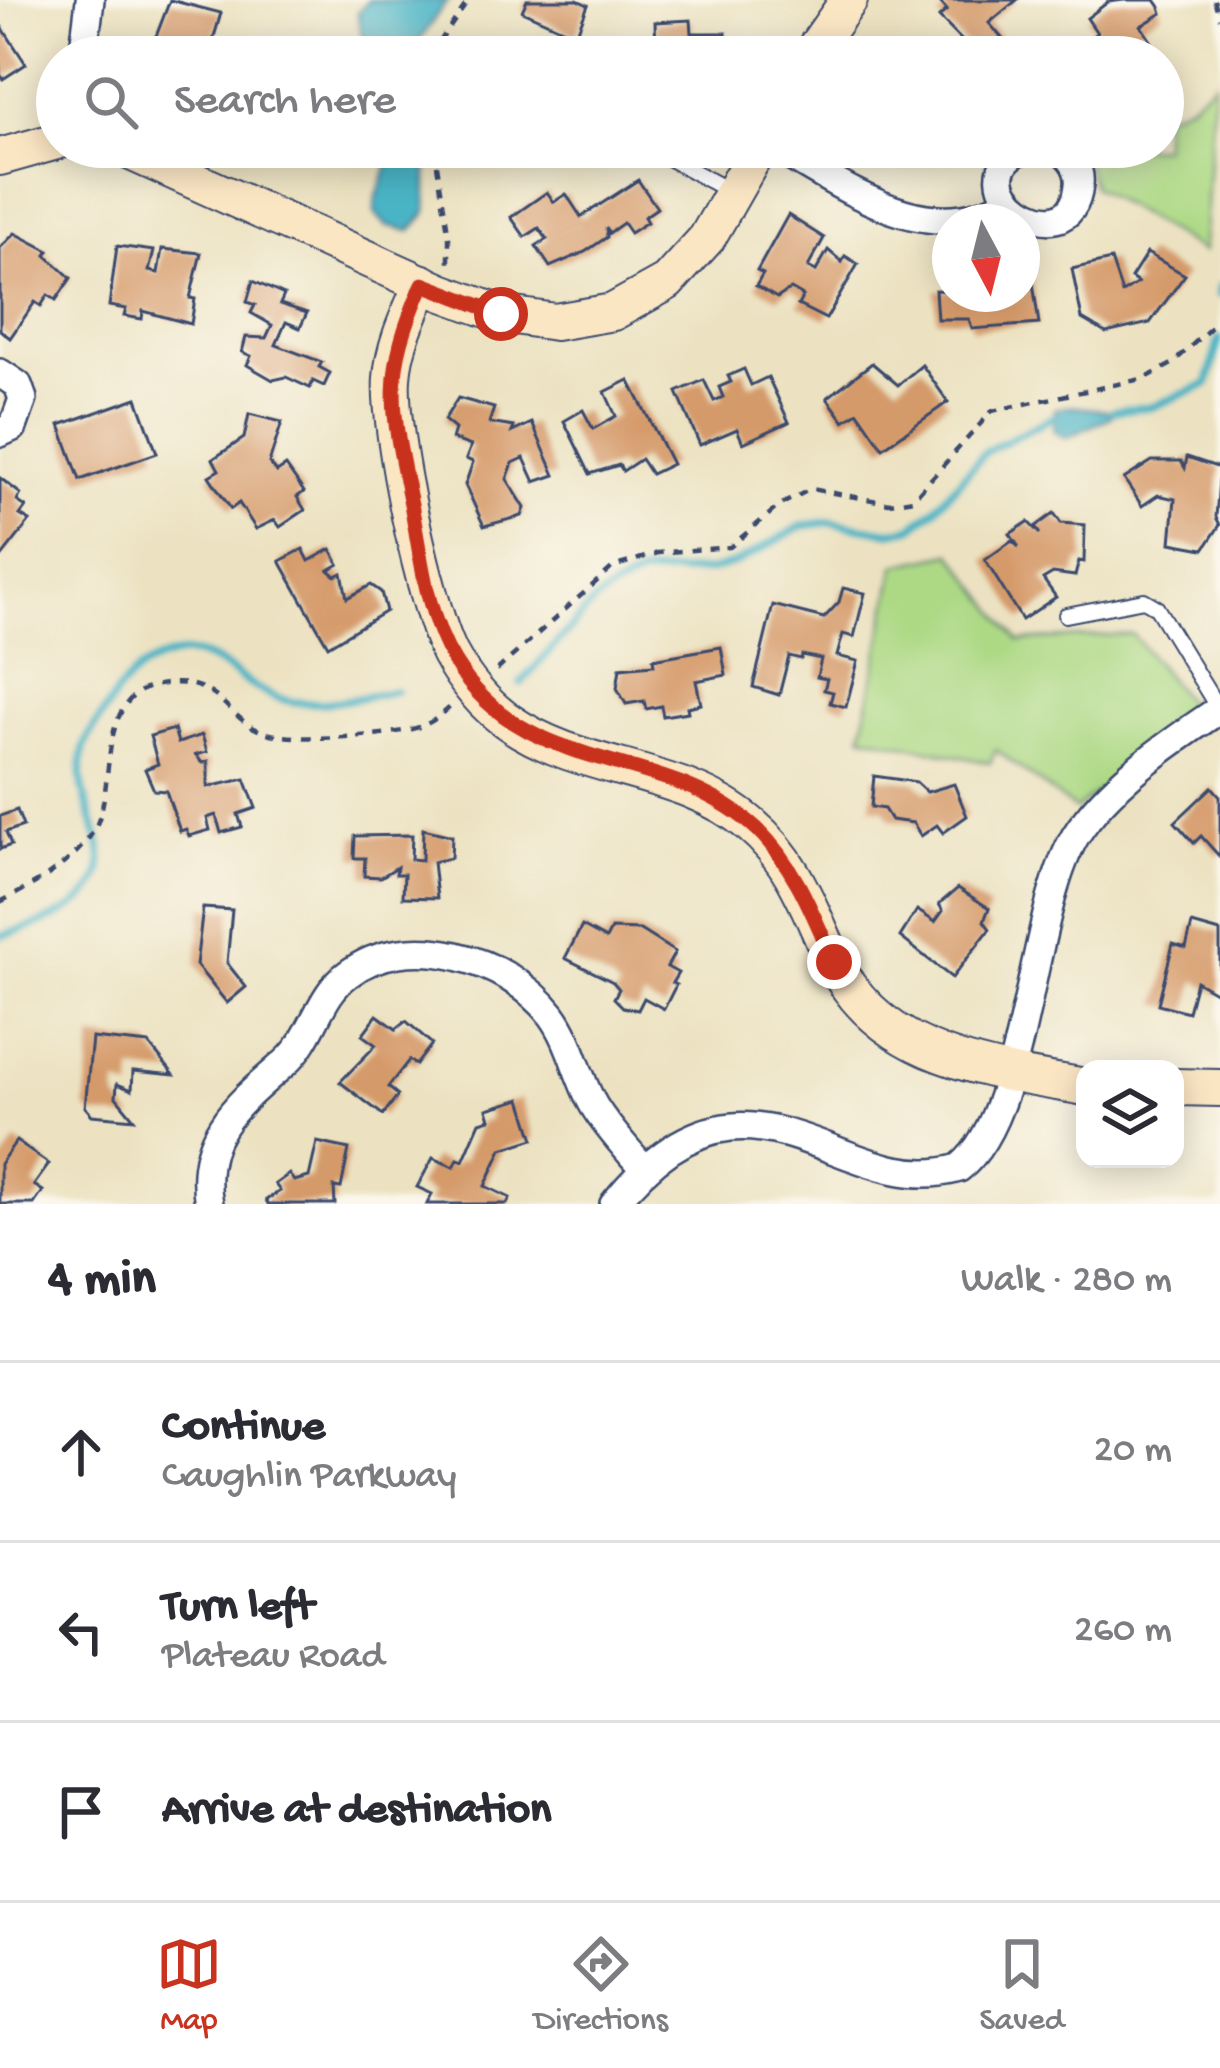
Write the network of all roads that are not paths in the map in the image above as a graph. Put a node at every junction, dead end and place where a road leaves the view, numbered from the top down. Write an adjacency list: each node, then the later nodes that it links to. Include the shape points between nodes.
1 (90, 0): 3 (street)
2 (848, 0): 4 (street)
3 (86, 36)
4 (823, 36)
5 (36, 147): 6 (street)
6 (0, 157)
7 (166, 168): 15 (street)
8 (686, 168): 13 (lane)
9 (747, 168): 13 (street)
10 (814, 168): 14 (street, via 904,215 974,217)
11 (1005, 168): 14 (street)
12 (1075, 168): 14 (street, via 1079,190 1056,217 1020,214)
13 (733, 194): 15 (street, via 688,262 614,312 529,320)
14 (1008, 201)
15 (432, 288): 20 (street, via 395,354 392,401 432,605 472,687 533,736 731,809 791,870 834,962 875,1020 919,1047)
16 (0, 373): 17 (street, via 23,399 13,427)
17 (0, 433)
18 (1066, 615): 19 (lane, via 1144,600 1156,607)
19 (1219, 709): 20 (street, via 1110,796 1076,835)
20 (1008, 1070): 21 (street); 24 (street, via 988,1131 968,1161 916,1189 860,1185 792,1150 743,1137 688,1144)
21 (1076, 1085)
22 (1184, 1088): 23 (street)
23 (1220, 1088)
24 (645, 1170): 25 (street, via 593,1105 565,1035 533,996 461,958 401,952 367,961 337,983 302,1046 225,1115 210,1148); 26 (street)
25 (209, 1204)
26 (614, 1204)

